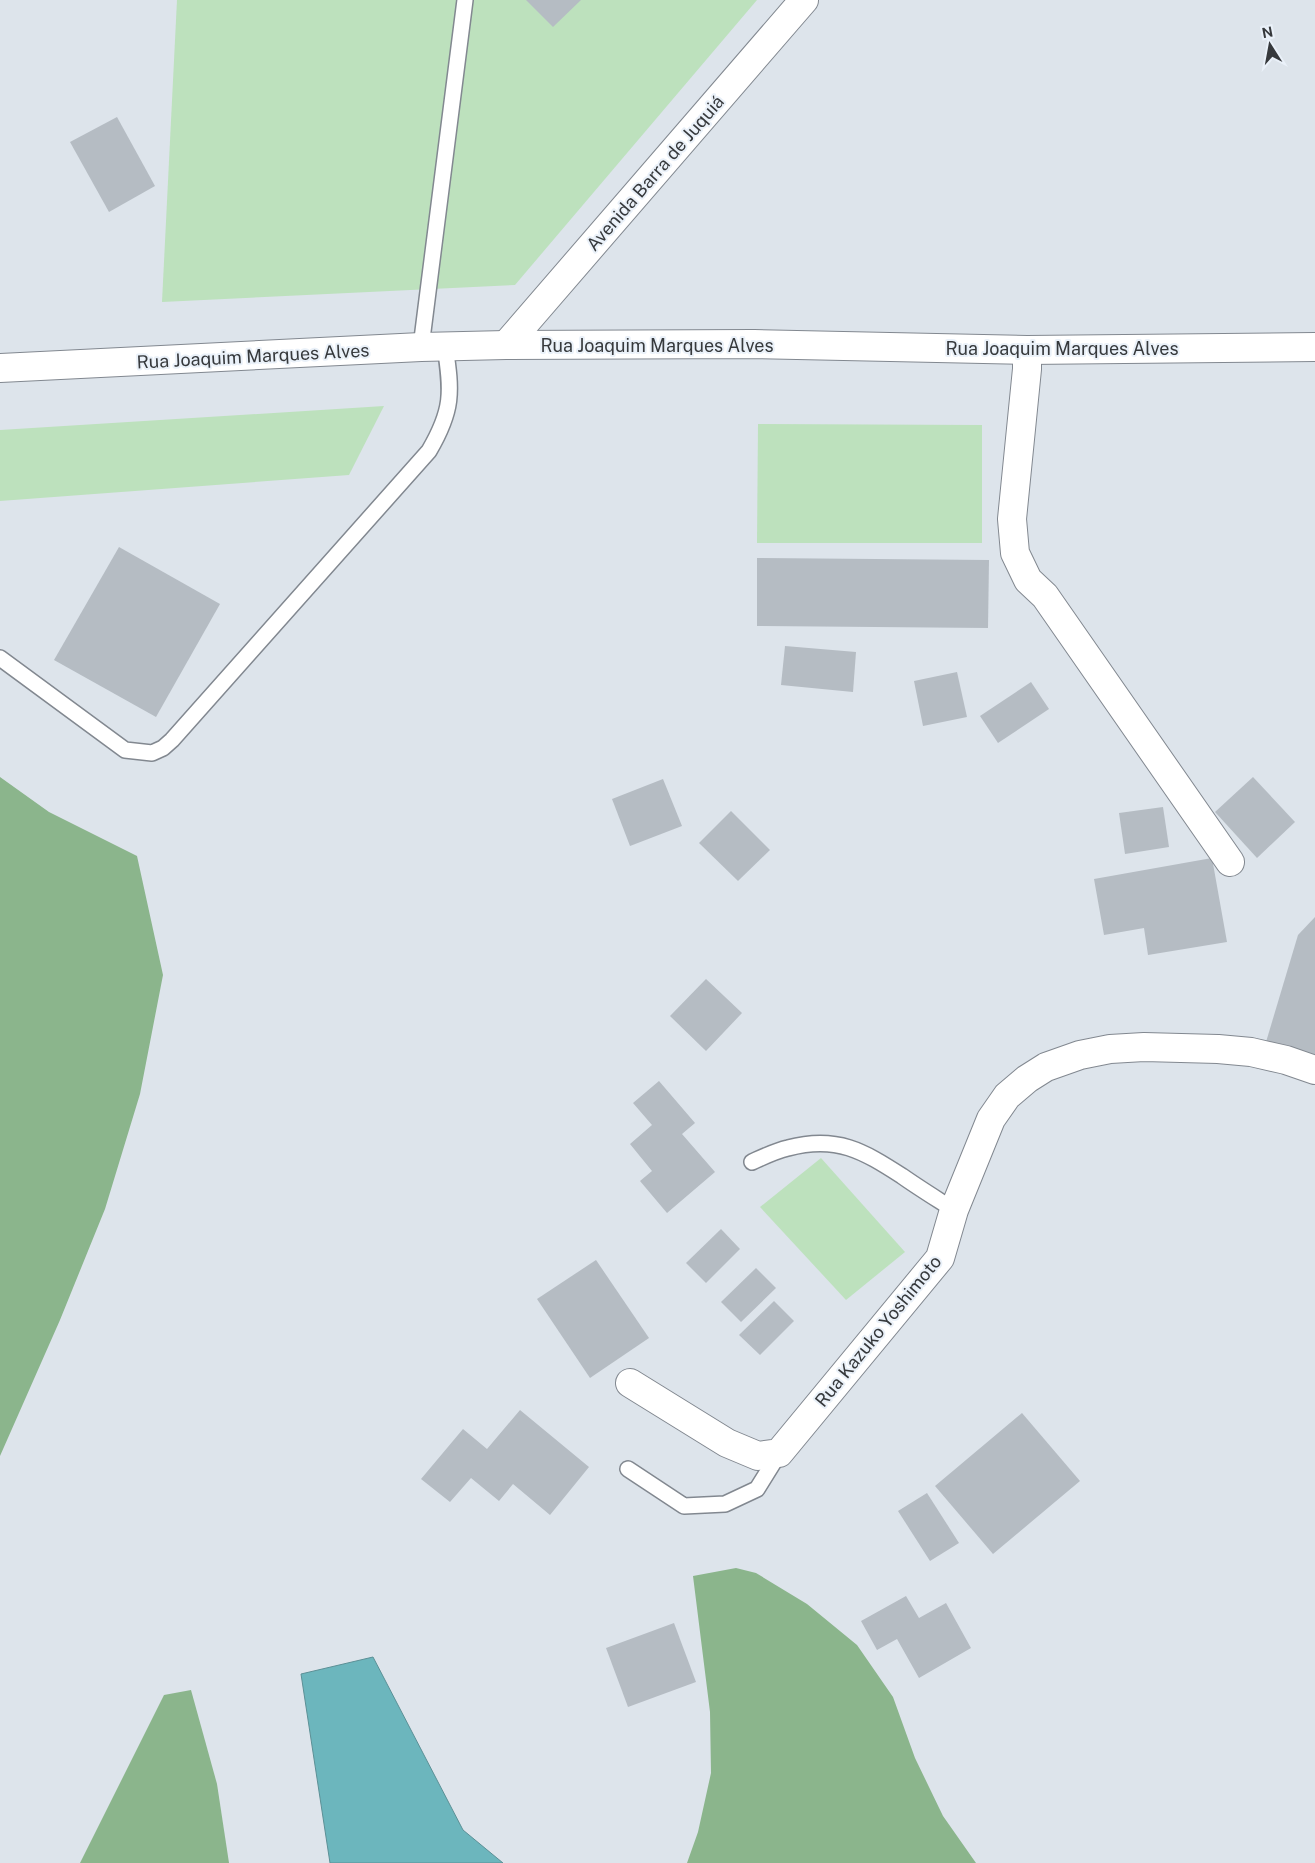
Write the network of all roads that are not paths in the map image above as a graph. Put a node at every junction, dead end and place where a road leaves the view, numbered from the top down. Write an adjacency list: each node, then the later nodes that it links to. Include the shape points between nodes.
1 (464, 0): 4 (lane)
2 (804, 0): 3 (street, Avenida Barra de Juquiá)
3 (506, 345): 4 (street, Rua Joaquim Marques Alves); 6 (street, Rua Joaquim Marques Alves, via 754,344)
4 (433, 347): 7 (street, Rua Joaquim Marques Alves); 8 (lane, via 449,371 450,396 447,415 428,451 163,748 152,752 125,750)
5 (1315, 347): 6 (street, Rua Joaquim Marques Alves)
6 (1027, 350): 9 (street, via 1012,519 1015,553 1028,580 1045,596)
7 (0, 368)
8 (0, 658)
9 (1230, 862)
10 (1315, 1070): 12 (street, Rua Kazuko Yoshimoto, via 1251,1052 1144,1047 1102,1050 1046,1067 1007,1096 991,1119)
11 (752, 1162): 12 (lane, via 802,1145 829,1143 847,1146 870,1155)
12 (954, 1210): 14 (street, Rua Kazuko Yoshimoto, via 940,1258)
13 (630, 1383): 14 (street, via 727,1443 758,1456)
14 (780, 1452): 15 (lane, via 757,1489 725,1504 684,1506)
15 (628, 1469)

